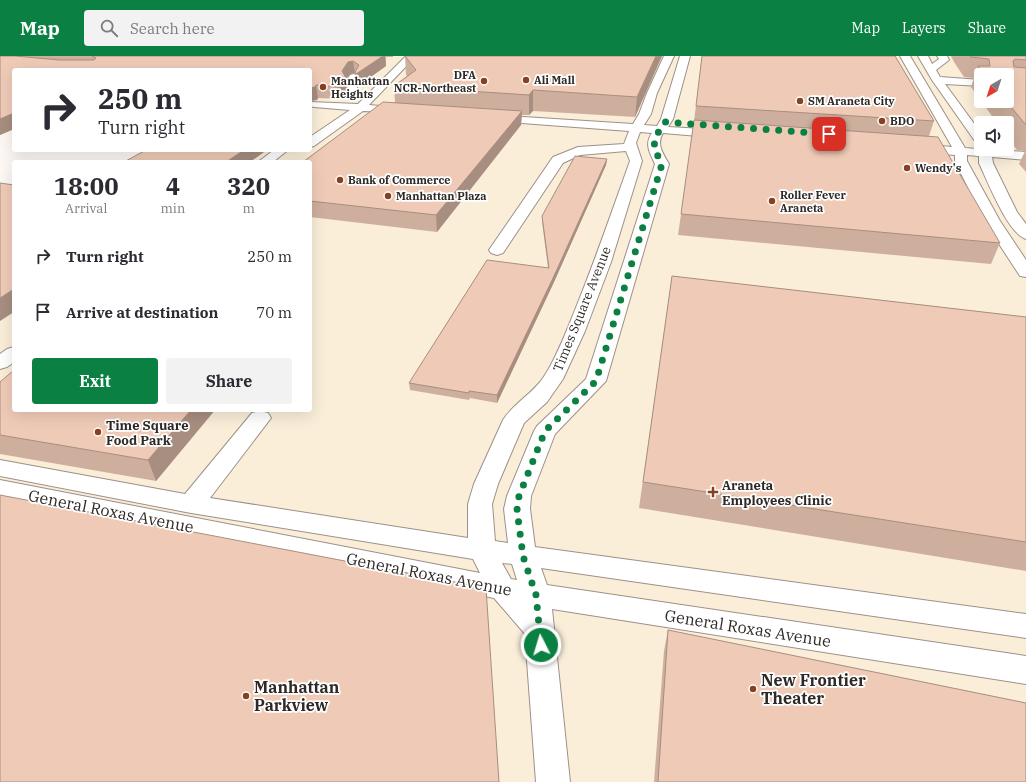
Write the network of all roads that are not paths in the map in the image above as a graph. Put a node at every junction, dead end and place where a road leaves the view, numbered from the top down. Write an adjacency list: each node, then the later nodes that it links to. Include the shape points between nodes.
1 (669, 56): 18 (street, via 652,93 646,114)
2 (686, 56): 16 (street)
3 (905, 56): 23 (street)
4 (923, 56): 8 (street)
5 (942, 56): 8 (street, via 944,60)
6 (409, 58): 7 (street); 15 (street)
7 (389, 62)
8 (931, 69): 10 (street)
9 (354, 77): 14 (street, via 350,84)
10 (937, 80): 11 (street); 19 (street)
11 (974, 83)
12 (365, 86): 14 (street)
13 (317, 100): 14 (street)
14 (350, 101): 15 (street); 17 (street)
15 (363, 105): 15 (street, via 410,112 394,116 397,111); 20 (street)
16 (662, 126): 16 (street, via 708,125 730,128); 18 (street); 44 (street, via 655,138 654,148 662,164 596,381 545,431 519,496 517,510)
17 (312, 130)
18 (636, 132): 18 (street, via 483,117 490,123 502,118); 33 (street, via 558,160); 43 (street, Times Square Avenue, via 636,161 603,262 576,331 553,379 514,420 486,484 480,504)
19 (974, 134)
20 (312, 142)
21 (907, 143): 23 (street)
22 (1014, 146): 25 (street)
23 (958, 147): 24 (street); 34 (street, via 961,161 992,221)
24 (974, 147)
25 (1026, 147)
26 (288, 152): 30 (street)
27 (1014, 153): 29 (street)
28 (985, 156): 31 (street, via 1010,213)
29 (1026, 156)
30 (270, 160)
31 (1021, 222): 32 (street)
32 (1026, 234)
33 (497, 250)
34 (1026, 272)
35 (12, 340): 36 (street)
36 (0, 349)
37 (12, 354): 38 (street)
38 (0, 363)
39 (260, 418): 42 (street)
40 (0, 468): 42 (street, General Roxas Avenue)
41 (0, 489): 45 (street, General Roxas Avenue)
42 (191, 504): 43 (street, General Roxas Avenue)
43 (482, 550): 44 (street, General Roxas Avenue); 45 (street, Times Square Avenue)
44 (523, 556): 46 (street); 47 (street, General Roxas Avenue)
45 (502, 588): 46 (street, General Roxas Avenue); 48 (street, Times Square Avenue)
46 (536, 595): 48 (street); 49 (street, General Roxas Avenue)
47 (1026, 626)
48 (539, 630): 50 (street)
49 (1026, 670)
50 (552, 782)

